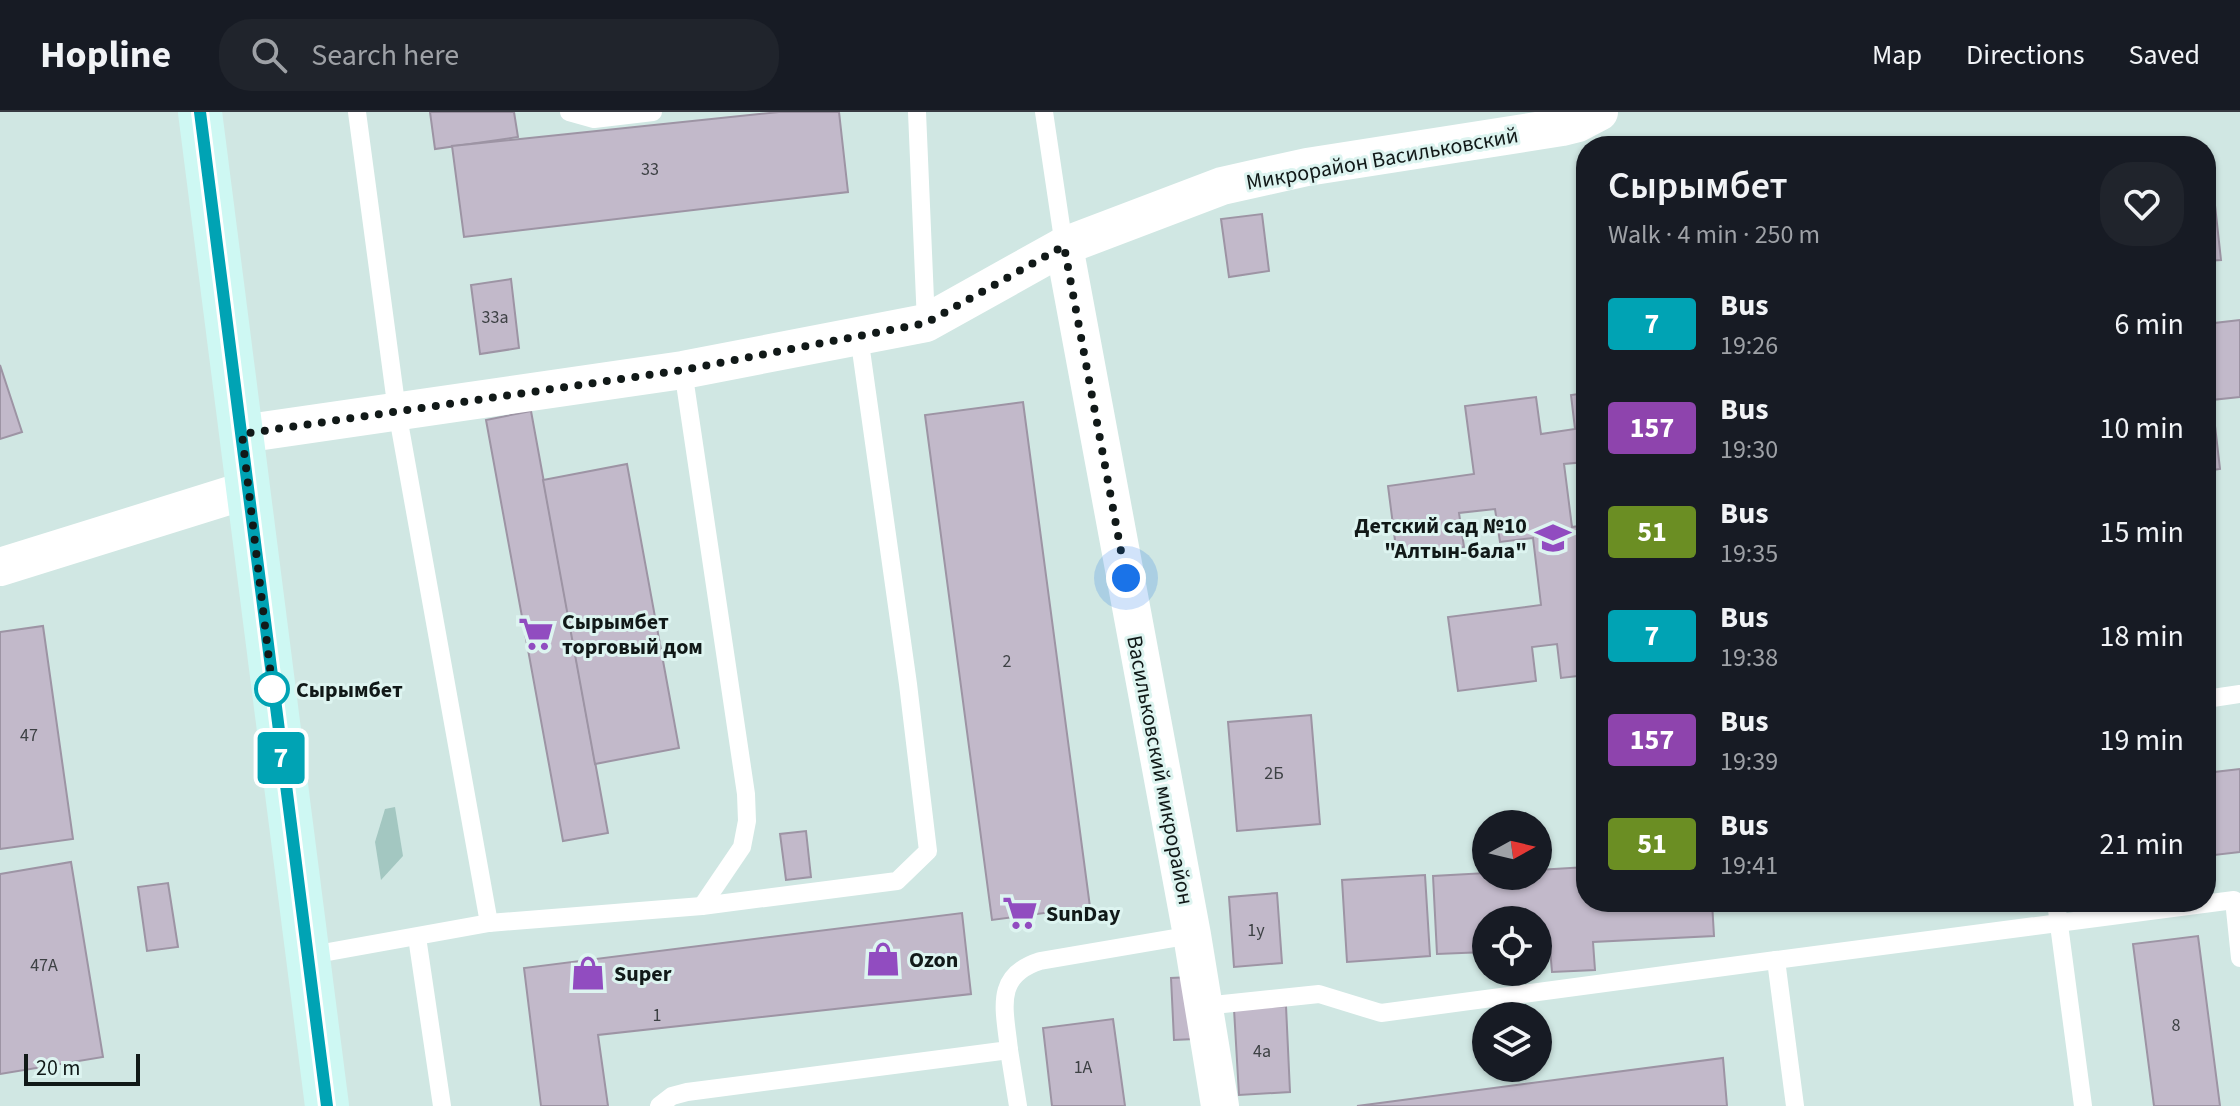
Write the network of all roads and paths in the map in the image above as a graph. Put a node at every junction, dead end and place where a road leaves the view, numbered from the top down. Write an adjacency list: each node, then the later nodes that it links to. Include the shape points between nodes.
1 (200, 112): 13 (main road)
2 (357, 112): 12 (lane)
3 (569, 112): 4 (lane, via 594,119)
4 (653, 112)
5 (917, 112): 9 (lane)
6 (1044, 112): 8 (lane)
7 (1599, 112): 8 (street, Микрорайон Васильковский, via 1562,127 1307,167 1222,186)
8 (1064, 246): 9 (street, Микрорайон Васильковский); 25 (street, Васильковский микрорайон)
9 (926, 323): 10 (street, Микрорайон Васильковский)
10 (859, 336): 11 (street, Микрорайон Васильковский); 20 (lane, via 928,851 897,881)
11 (683, 370): 12 (street, Микрорайон Васильковский); 20 (lane, via 747,821 742,847)
12 (397, 411): 13 (street, Микрорайон Васильковский); 24 (lane)
13 (242, 434): 14 (main road)
14 (247, 490): 15 (street); 27 (main road)
15 (0, 567)
16 (2240, 694): 17 (lane)
17 (2216, 698)
18 (2237, 900): 19 (lane); 28 (lane)
19 (2216, 903)
20 (702, 906): 24 (lane)
21 (2058, 912): 23 (lane)
22 (2140, 912): 23 (lane)
23 (2059, 922): 29 (lane); 38 (lane)
24 (489, 923): 26 (lane)
25 (1192, 935): 30 (street, Васильковский микрорайон); 31 (lane, via 1022,966 1006,990)
26 (417, 937): 27 (lane); 33 (lane)
27 (306, 956): 32 (main road)
28 (2240, 958)
29 (1776, 960): 30 (lane, via 1381,1013 1319,994); 37 (lane)
30 (1204, 1006): 36 (street, Васильковский микрорайон)
31 (1009, 1050): 34 (lane, via 687,1092); 35 (lane)
32 (327, 1106)
33 (442, 1106)
34 (659, 1106)
35 (1018, 1106)
36 (1220, 1106)
37 (1795, 1106)
38 (2083, 1106)

